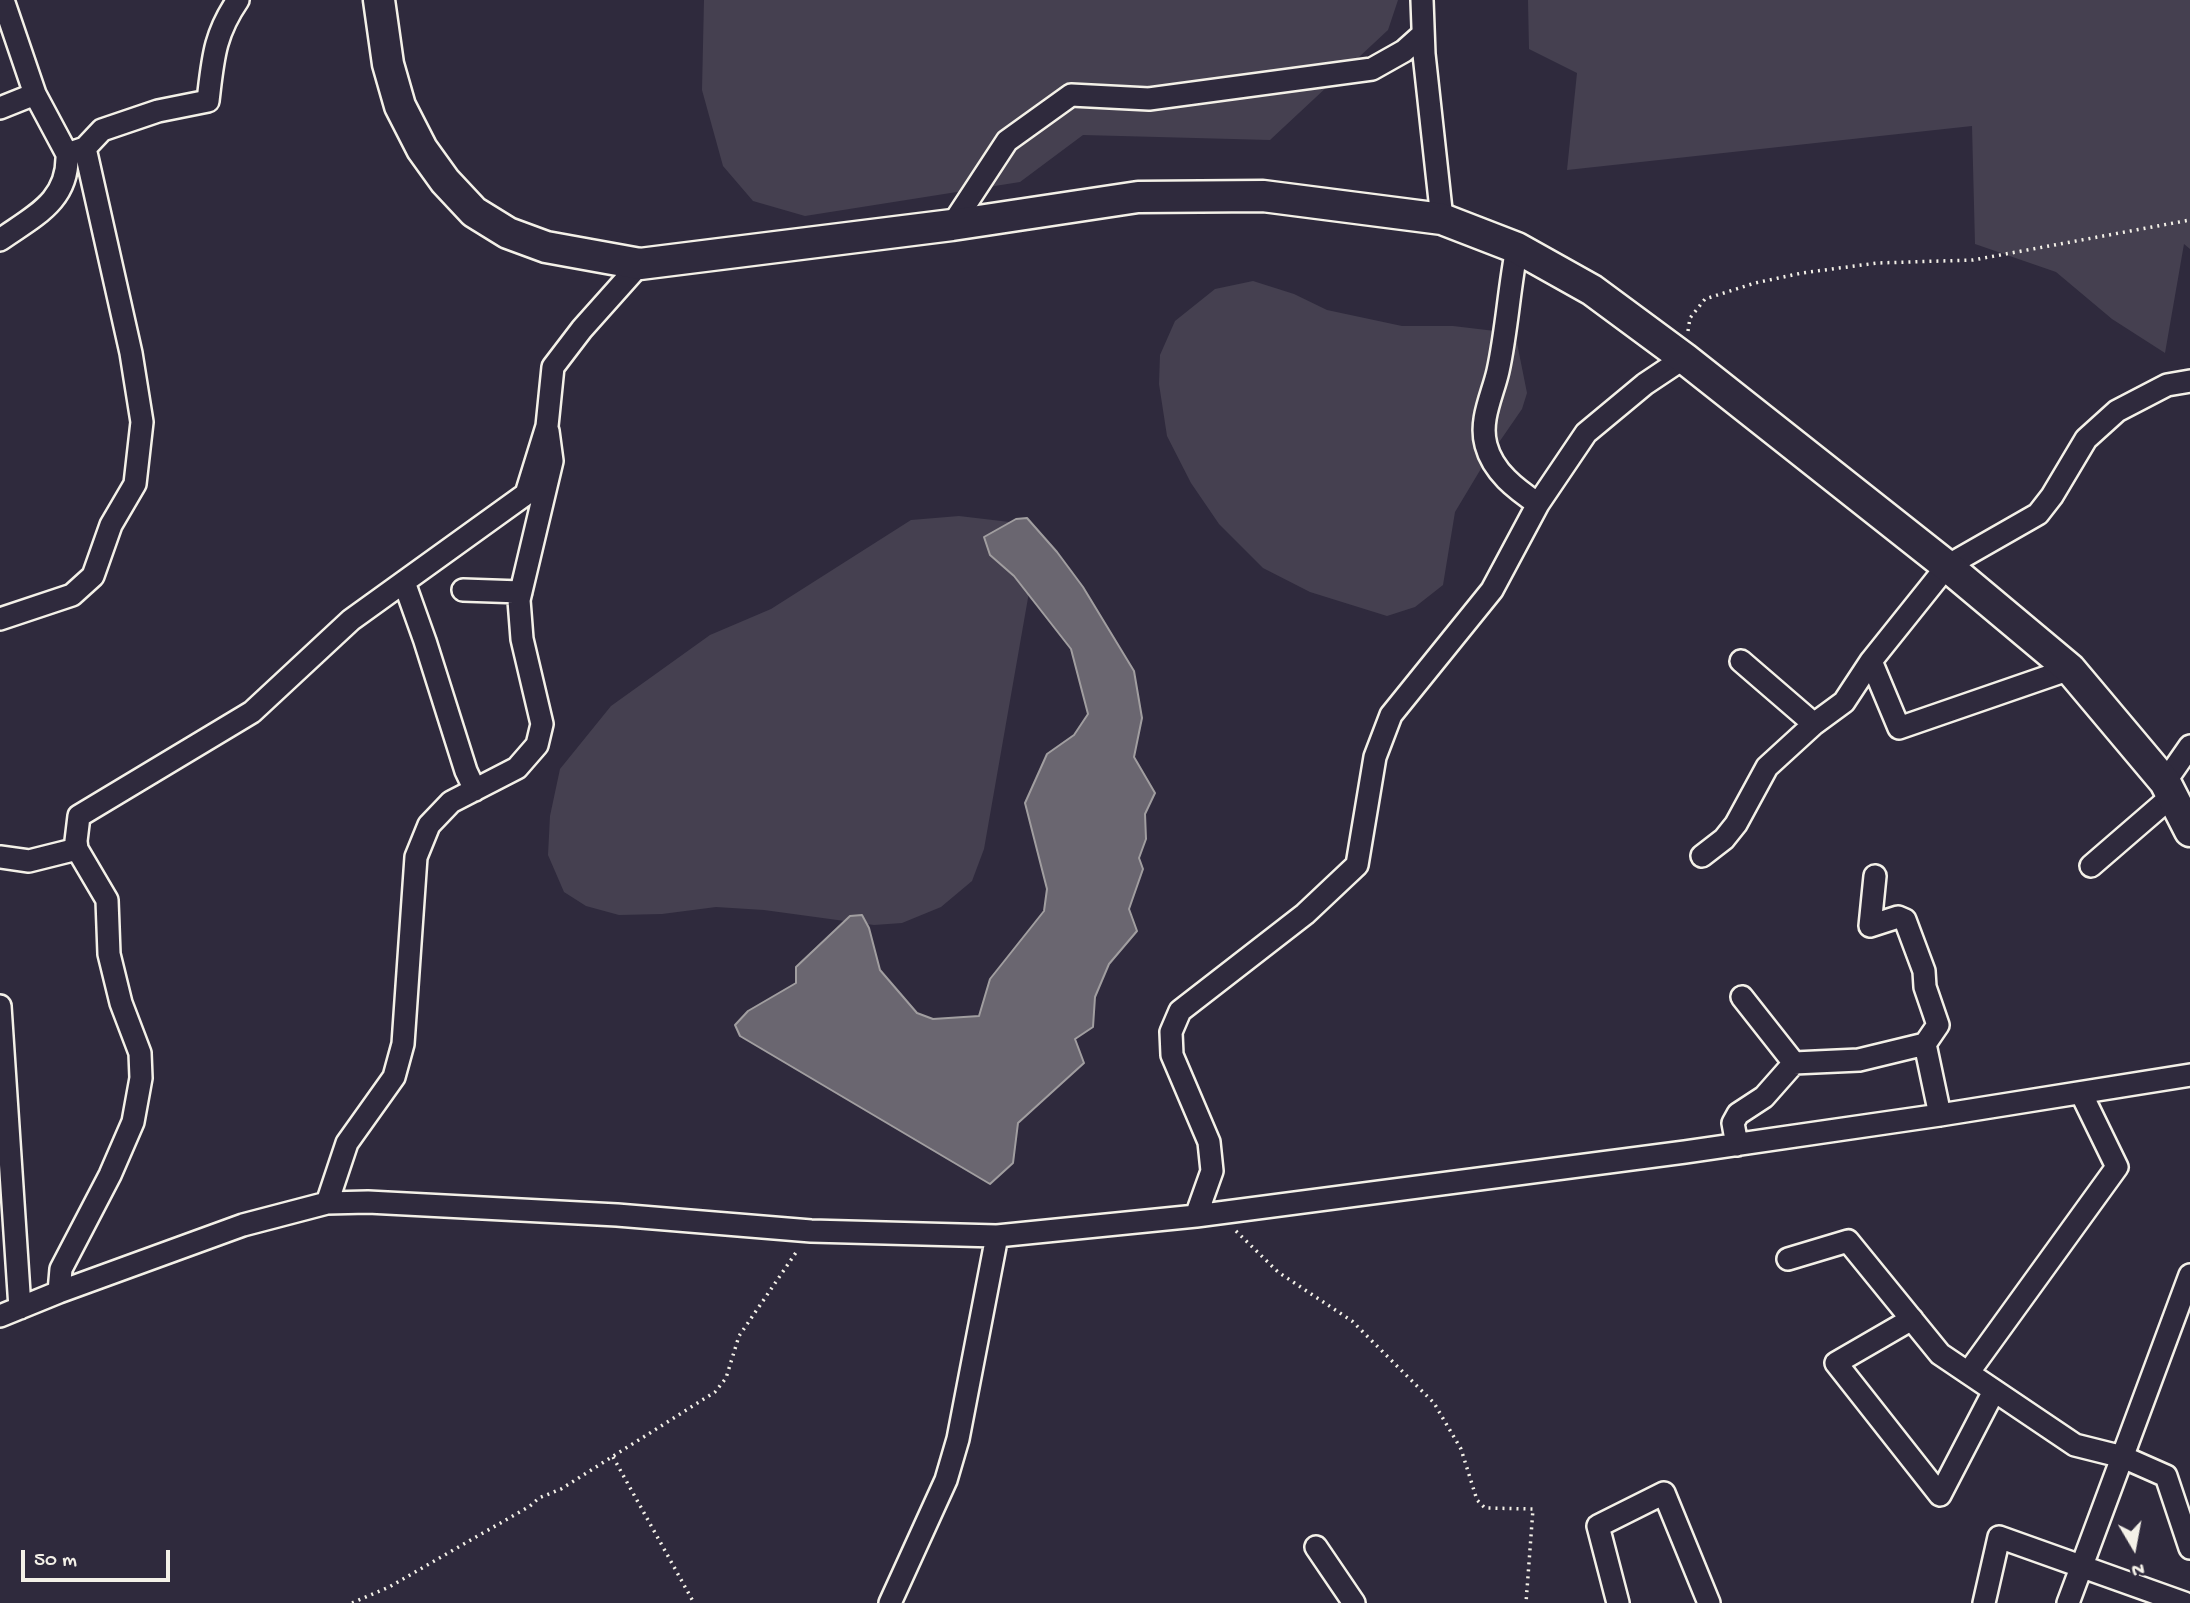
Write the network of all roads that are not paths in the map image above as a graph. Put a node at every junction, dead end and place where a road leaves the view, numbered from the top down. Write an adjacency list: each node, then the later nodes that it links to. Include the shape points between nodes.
1 (3, 0): 6 (street)
2 (239, 0): 8 (street, via 214,49 208,101 158,111 102,130)
3 (379, 0): 13 (street, via 388,64 400,106 422,149 474,212 508,233 546,247)
4 (1422, 0): 5 (street)
5 (1423, 34): 9 (street); 10 (street, via 1372,69 1149,99 1070,95 1007,141)
6 (35, 94): 7 (street); 8 (street)
7 (0, 108)
8 (76, 151): 11 (street, via 57,197); 22 (street, via 131,353 142,422 135,484 111,525 93,576 72,595)
9 (1442, 219): 10 (street, via 1263,197 1138,197); 12 (street)
10 (952, 225): 13 (street)
11 (0, 240)
12 (1517, 248): 14 (street, via 1592,290); 17 (street, via 1499,370 1485,419 1485,444 1512,486)
13 (640, 264): 16 (street, via 553,367)
14 (1684, 358): 17 (street, via 1586,432); 18 (street)
15 (2190, 380): 18 (street, via 2167,384 2117,411 2086,439 2038,514)
16 (547, 426): 19 (street, via 526,494); 21 (street, via 552,461)
17 (1538, 504): 45 (street, via 1492,590 1391,715 1375,757 1357,865 1305,914 1180,1011 1171,1032 1172,1055 1209,1142 1212,1171)
18 (1947, 566): 24 (street); 25 (street)
19 (404, 582): 29 (street); 31 (street, via 351,620 252,712 79,816)
20 (463, 590): 21 (street)
21 (521, 592): 29 (street, via 522,639 542,724 537,745 517,768)
22 (0, 619)
23 (1741, 661): 26 (street)
24 (1871, 661): 25 (street, via 1899,728); 26 (street, via 1844,702)
25 (2070, 669): 28 (street)
26 (1814, 724): 32 (street, via 1768,767 1736,824)
27 (2190, 746): 28 (street)
28 (2168, 789): 30 (street); 34 (street)
29 (475, 790): 44 (street, via 452,802 429,825 416,857 404,1044 394,1077 347,1143)
30 (2190, 831)
31 (77, 849): 33 (street, via 29,862); 49 (street, via 107,900 109,954 140,1053 141,1078 133,1122 61,1269)
32 (1702, 856)
33 (0, 857)
34 (2091, 866)
35 (1875, 876): 38 (street, via 1870,926 1898,917 1905,920 1924,971 1938,1025)
36 (1742, 997): 39 (street)
37 (0, 1006): 50 (street)
38 (1925, 1044): 39 (street, via 1859,1060); 42 (street)
39 (1794, 1063): 43 (street, via 1764,1097 1738,1114 1733,1123)
40 (2190, 1075): 41 (street)
41 (2081, 1093): 42 (street); 53 (street, via 2117,1167)
42 (1940, 1115): 43 (street)
43 (1737, 1145): 45 (street)
44 (327, 1203): 46 (street, via 617,1215 811,1231); 49 (street, via 243,1225)
45 (1196, 1216): 46 (street)
46 (997, 1236): 59 (street, via 946,1480)
47 (1788, 1259): 52 (street, via 1848,1241)
48 (2190, 1275): 55 (street)
49 (59, 1292): 50 (street)
50 (20, 1308): 51 (street)
51 (0, 1316)
52 (1912, 1319): 53 (street, via 1940,1354); 54 (street, via 1836,1363 1940,1495)
53 (1968, 1373): 54 (street)
54 (1994, 1391): 55 (street, via 2075,1445)
55 (2123, 1457): 57 (street, via 2166,1476); 58 (street)
56 (1316, 1547): 60 (street)
57 (2190, 1548)
58 (2082, 1567): 63 (street, via 1999,1537); 64 (street); 65 (street)
59 (890, 1603)
60 (1354, 1603)
61 (1618, 1603): 62 (street, via 1598,1526 1664,1493)
62 (1709, 1603)
63 (1984, 1603)
64 (2068, 1603)
65 (2184, 1603)

